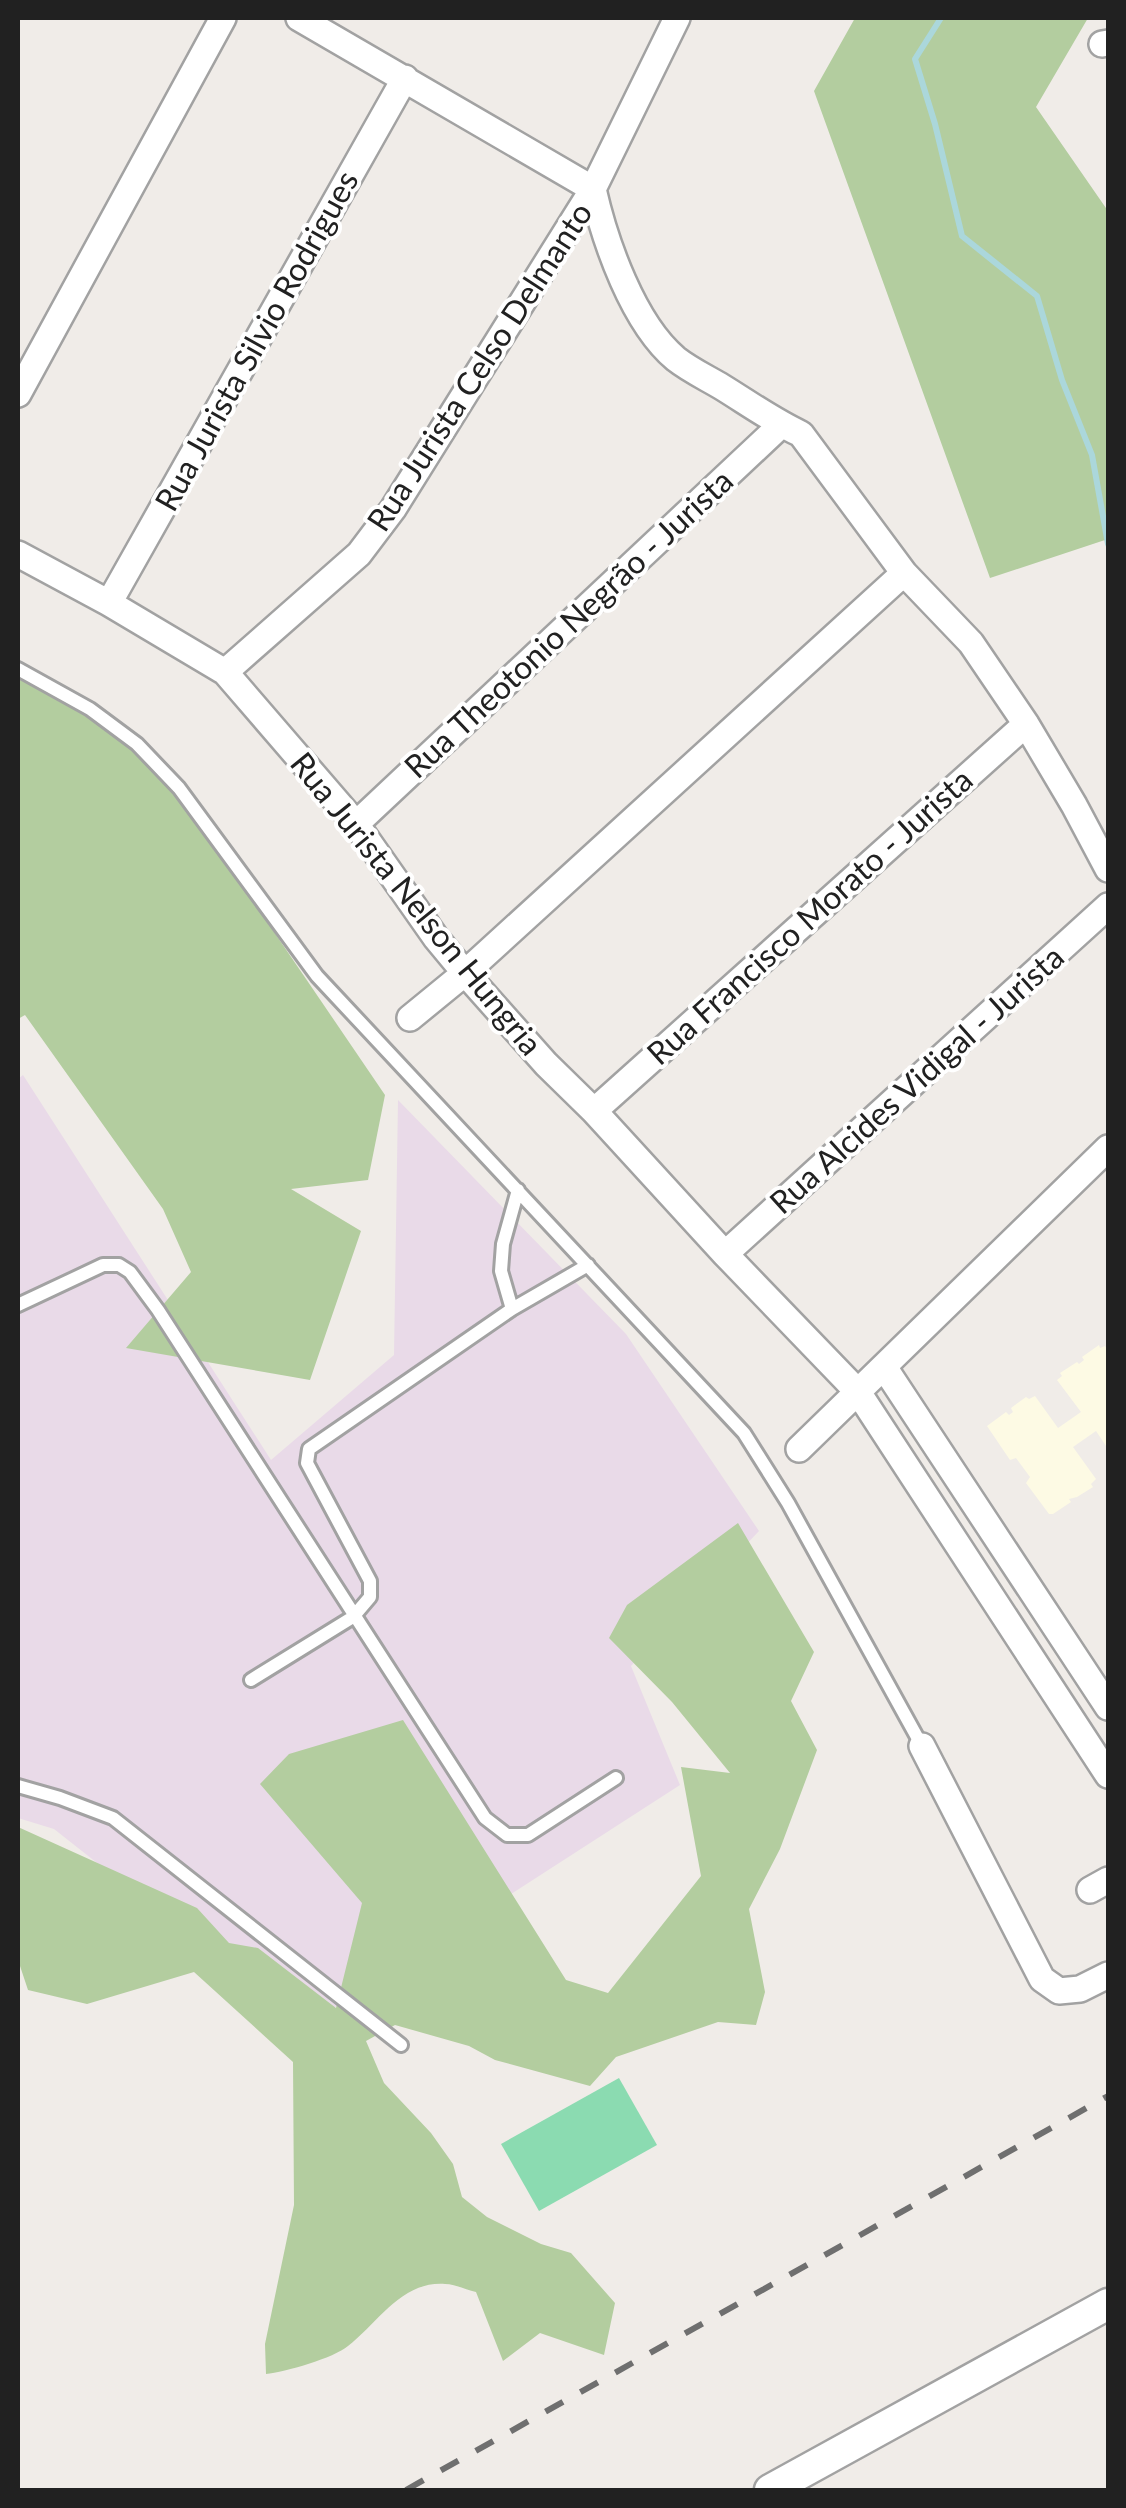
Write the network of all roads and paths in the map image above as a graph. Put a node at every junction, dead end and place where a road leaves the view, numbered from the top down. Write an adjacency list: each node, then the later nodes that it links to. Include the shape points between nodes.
1 (224, 18): 6 (street)
2 (299, 18): 4 (street)
3 (677, 18): 5 (street, Rua Jurista Celso Delmanto)
4 (406, 78): 5 (street); 10 (street, Rua Jurista Silvio Rodrigues)
5 (593, 189): 7 (street, via 615,265 648,326 675,358); 12 (street, Rua Jurista Celso Delmanto, via 359,554)
6 (18, 394)
7 (782, 424): 9 (street, via 801,434); 14 (street, Rua Theotonio Negrão - Jurista)
8 (18, 554): 10 (street, Rua Jurista Nelson Hungria)
9 (904, 573): 13 (street, via 971,643); 17 (street)
10 (109, 603): 12 (street, Rua Jurista Nelson Hungria)
11 (18, 668): 21 (lane, via 137,744 179,788 317,976)
12 (225, 672): 14 (street, Rua Jurista Nelson Hungria)
13 (1026, 724): 15 (street); 19 (street, Rua Francisco Morato - Jurista)
14 (356, 824): 17 (street, Rua Jurista Nelson Hungria)
15 (1108, 870)
16 (1108, 906): 22 (street, Rua Alcides Vidigal - Jurista)
17 (465, 973): 18 (street); 19 (street, Rua Jurista Nelson Hungria)
18 (410, 1018)
19 (594, 1111): 22 (street, Rua Jurista Nelson Hungria)
20 (1108, 1148): 26 (street)
21 (518, 1190): 23 (lane); 25 (lane, via 500,1271)
22 (726, 1254): 27 (street, Rua Jurista Nelson Hungria)
23 (588, 1265): 25 (lane); 32 (lane, via 744,1433)
24 (18, 1305): 29 (lane, via 104,1265 130,1272)
25 (512, 1309): 29 (lane, via 309,1449 306,1463 370,1581 370,1596)
26 (884, 1367): 27 (street); 31 (street)
27 (858, 1392): 28 (street); 33 (street, Rua Jurista Nelson Hungria)
28 (798, 1449)
29 (353, 1617): 30 (lane); 34 (lane, via 485,1818 507,1835 528,1836)
30 (251, 1680)
31 (1108, 1706)
32 (922, 1746): 36 (street, via 1042,1979 1059,1991)
33 (1108, 1776)
34 (616, 1778)
35 (18, 1786): 37 (lane, via 114,1818)
36 (1108, 1975)
37 (402, 2045)
38 (1108, 2304): 39 (street)
39 (770, 2490)

